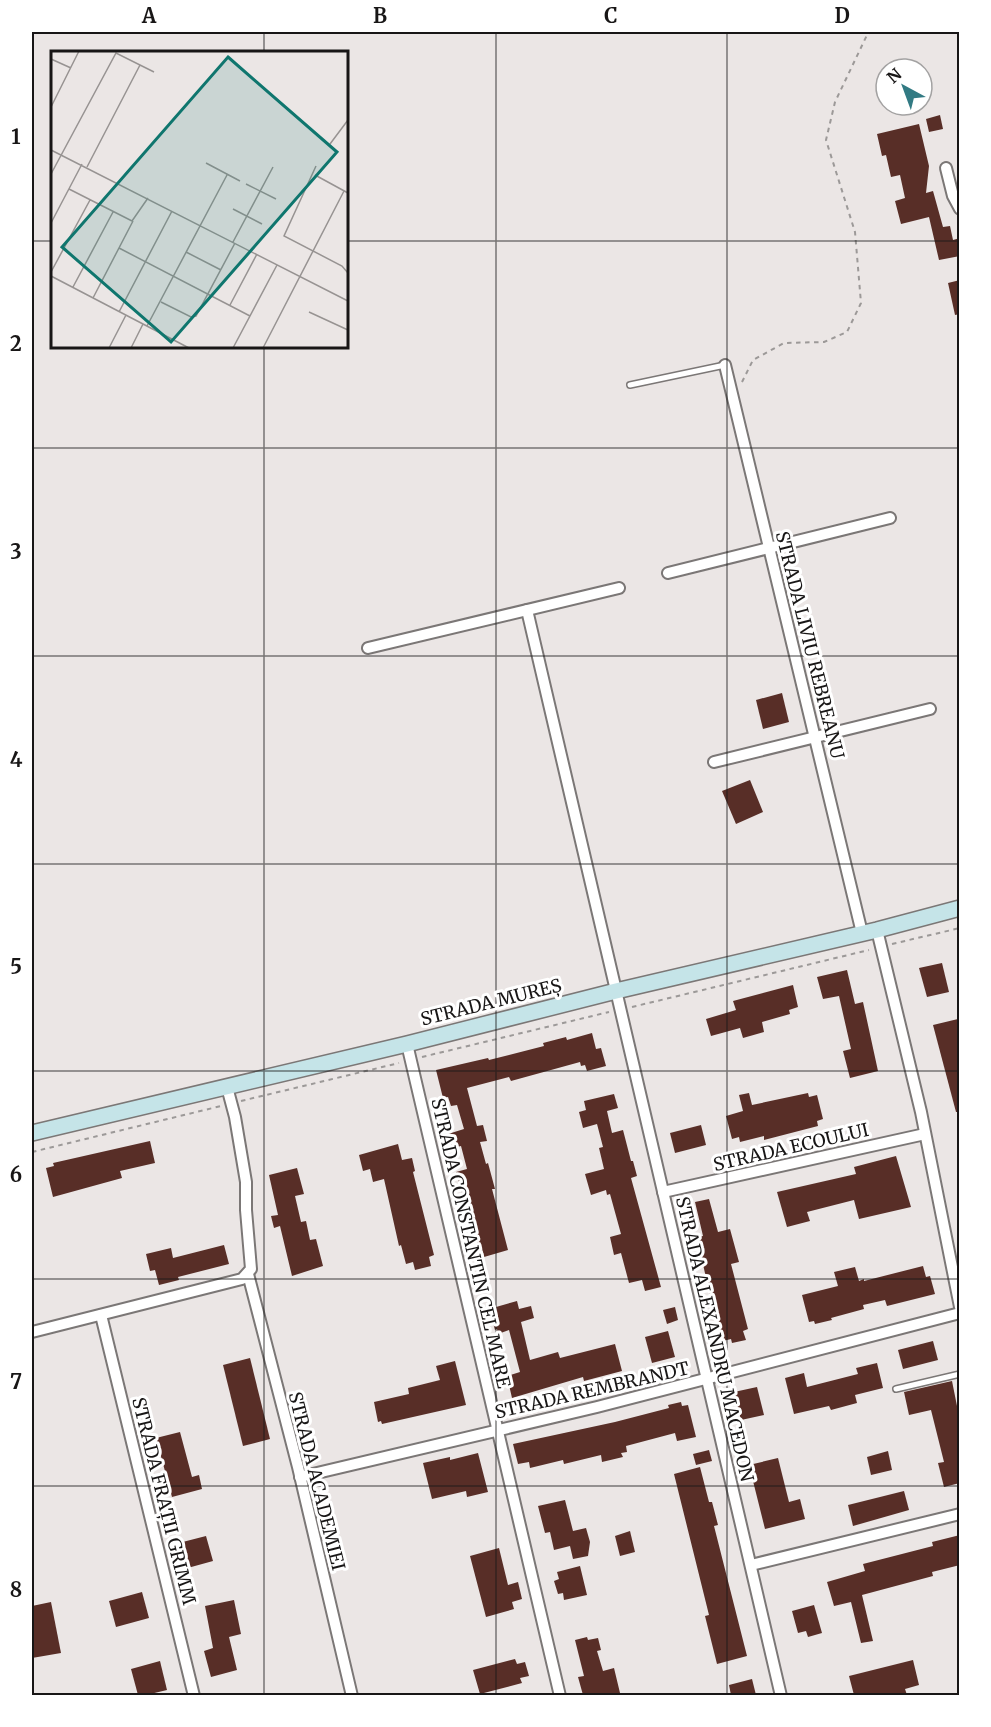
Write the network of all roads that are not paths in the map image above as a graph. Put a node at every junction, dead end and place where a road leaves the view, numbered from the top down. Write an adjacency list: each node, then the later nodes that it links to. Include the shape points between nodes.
1 (946, 168): 2 (street)
2 (960, 208)
3 (725, 365): 4 (lane); 6 (street, STRADA LIVIU REBREANU)
4 (630, 385)
5 (890, 518): 6 (street)
6 (769, 548): 7 (street); 12 (street, STRADA LIVIU REBREANU)
7 (668, 573)
8 (619, 588): 9 (street)
9 (527, 610): 10 (street); 16 (street, STRADA ALEXANDRU MACEDON)
10 (368, 648)
11 (930, 709): 12 (street)
12 (815, 737): 13 (street); 15 (street, STRADA LIVIU REBREANU)
13 (714, 762)
14 (960, 908): 15 (street, STRADA MUREȘ)
15 (870, 932): 16 (street, STRADA MUREȘ); 20 (street, STRADA LIVIU REBREANU, via 881,947)
16 (616, 991): 17 (street, STRADA MUREȘ); 21 (street, STRADA ALEXANDRU MACEDON)
17 (407, 1044): 18 (street, STRADA MUREȘ); 30 (street, STRADA CONSTANTIN CEL MARE)
18 (226, 1087): 19 (street, STRADA MUREȘ); 22 (street, STRADA ACADEMIEI, via 246,1182 251,1269)
19 (32, 1133)
20 (925, 1134): 21 (street, STRADA ECOULUI); 23 (street, STRADA LIVIU REBREANU)
21 (663, 1192): 28 (street, STRADA ALEXANDRU MACEDON)
22 (248, 1274): 25 (street, via 242,1279); 31 (street, STRADA ACADEMIEI)
23 (960, 1306)
24 (960, 1313): 28 (street, STRADA REMBRANDT)
25 (101, 1315): 26 (street); 34 (street, STRADA FRAȚII GRIMM)
26 (32, 1332)
27 (960, 1374): 29 (lane)
28 (709, 1379): 30 (street, STRADA REMBRANDT); 33 (street, STRADA ALEXANDRU MACEDON)
29 (896, 1389)
30 (497, 1430): 31 (street, STRADA REMBRANDT); 36 (street, STRADA CONSTANTIN CEL MARE)
31 (300, 1477): 35 (street, STRADA ACADEMIEI)
32 (960, 1514): 33 (street)
33 (752, 1565): 37 (street, STRADA ALEXANDRU MACEDON)
34 (194, 1695)
35 (352, 1695)
36 (560, 1695)
37 (782, 1695)

